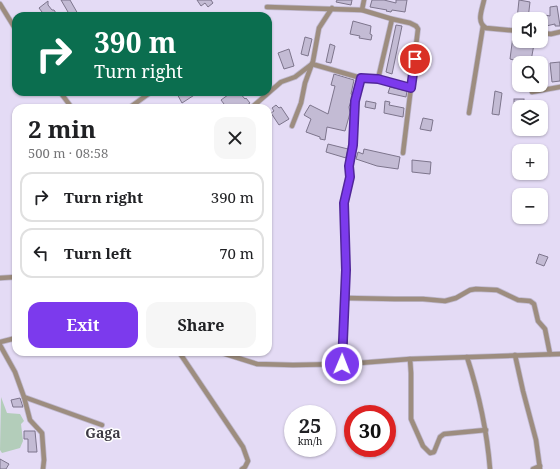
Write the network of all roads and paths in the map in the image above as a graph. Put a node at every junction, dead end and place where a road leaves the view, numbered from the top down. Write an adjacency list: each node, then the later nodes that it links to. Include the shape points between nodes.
1 (364, 0): 6 (street)
2 (484, 0): 9 (street, via 480,21)
3 (0, 4): 8 (street)
4 (267, 7): 5 (street)
5 (332, 8): 6 (street); 13 (street, via 319,28)
6 (362, 10): 7 (street)
7 (392, 19): 15 (street); 17 (street, via 410,22 418,29)
8 (12, 24)
9 (483, 26): 10 (street); 24 (street)
10 (512, 31)
11 (560, 32): 12 (street)
12 (548, 34)
13 (312, 64): 14 (street); 19 (street); 25 (street)
14 (361, 78): 15 (street); 29 (street, via 355,101 350,177 344,203)
15 (378, 79): 17 (street)
16 (560, 87): 18 (street)
17 (411, 88): 26 (street)
18 (548, 89)
19 (272, 90)
20 (146, 96): 22 (street)
21 (265, 96): 23 (street)
22 (134, 104)
23 (256, 104)
24 (469, 113)
25 (292, 126)
26 (403, 153)
27 (12, 277): 28 (street)
28 (0, 278)
29 (345, 298): 33 (street, via 423,298 445,301 470,290 500,290 518,300 534,304 538,321 545,330); 41 (street)
30 (12, 339): 31 (street)
31 (0, 342)
32 (0, 345): 42 (street, via 15,372)
33 (550, 354): 34 (street); 35 (street)
34 (560, 354)
35 (516, 355): 39 (street); 45 (street)
36 (182, 356): 47 (street, via 243,447 248,462)
37 (235, 356): 38 (street)
38 (239, 357): 41 (street, via 257,364)
39 (467, 357): 40 (street); 44 (street, via 477,387)
40 (410, 359): 41 (street); 44 (street, via 411,419 423,446 430,453 434,452 440,437 444,434)
41 (342, 364)
42 (24, 397): 43 (street); 46 (street, via 30,420 42,433)
43 (102, 425)
44 (486, 430): 48 (street)
45 (540, 468): 49 (street)
46 (43, 469)
47 (242, 469)
48 (490, 469)
49 (533, 469)

